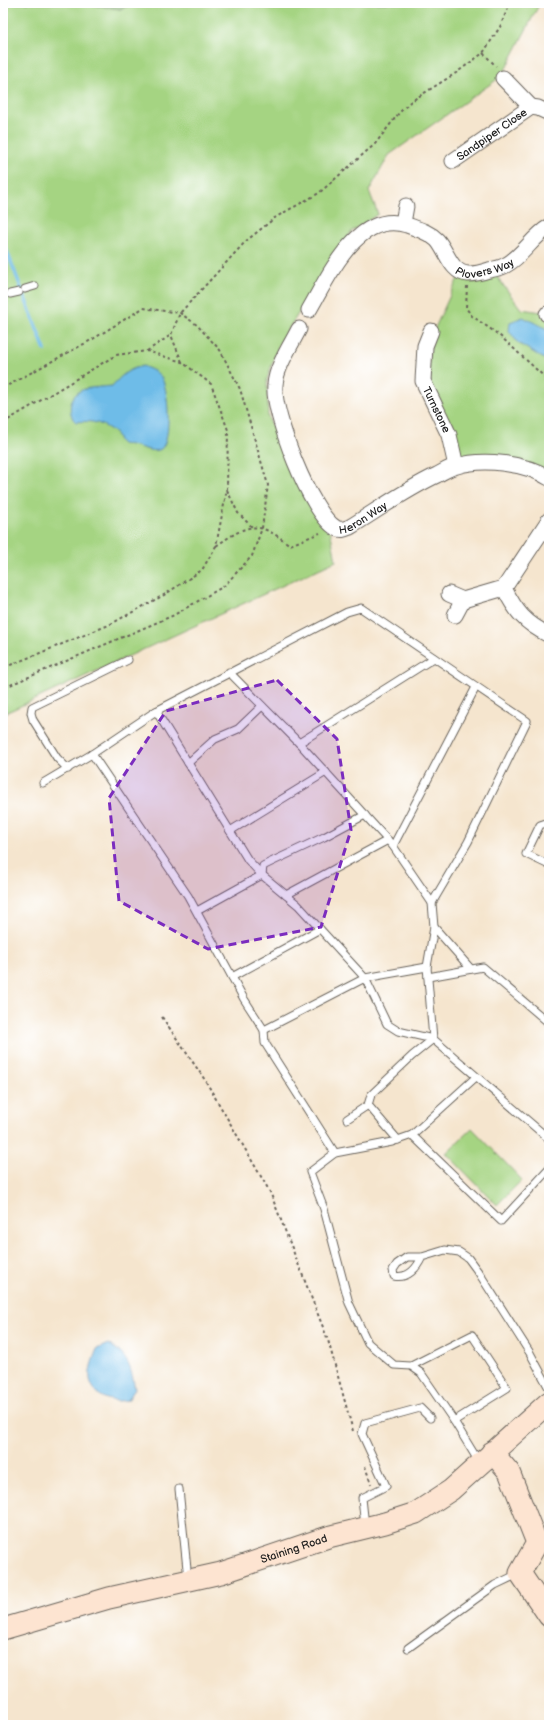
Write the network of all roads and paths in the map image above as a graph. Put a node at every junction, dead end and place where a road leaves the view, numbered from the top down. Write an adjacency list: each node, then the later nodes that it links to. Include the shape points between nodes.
1 (510, 3): 13 (path, via 500,27 483,53 410,102 375,144 319,193 256,231)
2 (503, 78): 3 (street, Sandpiper Close)
3 (531, 107): 4 (street, Sandpiper Close); 5 (street, Sandpiper Close)
4 (549, 113)
5 (453, 161)
6 (406, 206): 7 (street)
7 (403, 223): 9 (street, Plovers Way, via 432,236 456,269); 12 (street, Plovers Way, via 381,223 355,240 340,259)
8 (549, 227): 9 (street, Plovers Way, via 507,264 485,272)
9 (468, 274): 19 (path, via 466,308 472,316 499,335)
10 (35, 286): 11 (lane)
11 (10, 294)
12 (309, 310)
13 (180, 313): 16 (path); 20 (path, via 143,308 93,339); 27 (path, via 197,324 220,350 240,389 268,485)
14 (299, 329): 28 (street, Heron Way, via 278,372 275,396 294,461 305,487 328,522)
15 (431, 331): 22 (street, Turnstone, via 425,346 423,381 447,431)
16 (171, 335): 17 (path); 18 (path)
17 (147, 351): 18 (path); 21 (path, via 116,355)
18 (182, 362): 24 (path, via 211,384 228,430)
19 (549, 381)
20 (3, 388)
21 (3, 423)
22 (456, 466): 23 (street, Heron Way, via 506,464 531,470); 28 (street, Heron Way, via 424,481 350,527 344,530)
23 (549, 478)
24 (227, 489): 26 (path, via 238,513); 29 (path)
25 (549, 520): 30 (street)
26 (252, 527): 27 (path); 29 (path, via 237,531)
27 (262, 528): 28 (path, via 290,545); 38 (path, via 252,556 224,586 172,616)
28 (335, 528)
29 (216, 546): 35 (path, via 202,570 164,595 109,625)
30 (504, 588): 31 (street, via 456,597); 32 (street, via 513,607 527,623)
31 (455, 614)
32 (549, 635)
33 (434, 658): 36 (lane, via 361,608 347,612); 37 (lane); 41 (lane)
34 (128, 660): 44 (lane, via 32,707 30,713 33,720 57,758)
35 (3, 668)
36 (229, 672): 39 (lane); 40 (lane)
37 (476, 687): 51 (lane); 55 (lane, via 527,721 468,842)
38 (3, 688)
39 (262, 706): 41 (lane); 43 (lane, via 238,729 215,739)
40 (156, 711): 42 (lane); 43 (lane)
41 (299, 743): 45 (lane)
42 (92, 754): 44 (lane); 56 (lane)
43 (188, 763): 49 (lane)
44 (68, 769): 46 (lane)
45 (326, 772): 47 (lane); 49 (lane)
46 (43, 783)
47 (365, 815): 50 (lane); 53 (lane, via 263,866)
48 (549, 822): 52 (lane, via 540,825 526,854)
49 (230, 831): 53 (lane, via 248,860)
50 (388, 840): 51 (lane); 54 (lane)
51 (393, 846): 55 (lane)
52 (549, 865)
53 (262, 875): 54 (lane); 56 (lane)
54 (286, 895): 58 (lane)
55 (432, 903): 57 (lane)
56 (197, 911): 61 (lane)
57 (434, 928): 59 (lane); 60 (lane)
58 (320, 929): 61 (lane); 63 (lane)
59 (427, 967): 62 (lane); 63 (lane)
60 (471, 970): 62 (lane); 65 (lane, via 483,967)
61 (232, 977): 66 (lane)
62 (428, 977): 67 (lane)
63 (365, 978): 66 (lane); 67 (lane, via 387,1024 398,1031)
64 (162, 1017): 82 (path, via 205,1080 270,1192 328,1340)
65 (549, 1023)
66 (264, 1030): 74 (lane, via 265,1043)
67 (433, 1039): 68 (lane); 69 (lane, via 371,1095)
68 (476, 1077): 71 (lane); 72 (lane)
69 (368, 1105): 70 (lane); 73 (lane)
70 (347, 1119)
71 (412, 1136): 73 (lane); 75 (lane, via 501,1221)
72 (549, 1139)
73 (398, 1140): 74 (lane)
74 (335, 1152): 77 (lane, via 310,1172 324,1209 349,1303 368,1343 394,1365)
75 (549, 1169)
76 (422, 1257): 78 (lane, via 445,1250 459,1252 468,1258 530,1353)
77 (411, 1366): 81 (lane, via 421,1372); 81 (lane, via 472,1335 507,1388)
78 (549, 1388)
79 (549, 1402): 83 (street, Staining Road)
80 (430, 1418): 86 (lane, via 420,1408 365,1423 362,1434 386,1486)
81 (454, 1421): 83 (lane)
82 (354, 1433)
83 (486, 1458): 87 (street, Staining Road, via 451,1490 416,1513); 88 (street, via 509,1472 537,1543)
84 (364, 1462): 86 (path)
85 (178, 1489): 89 (lane)
86 (374, 1492): 87 (lane, via 362,1498)
87 (365, 1528): 89 (street, Staining Road)
88 (520, 1573): 90 (street); 92 (lane, via 495,1585)
89 (188, 1581): 91 (street, Staining Road, via 102,1600)
90 (549, 1616)
91 (3, 1629)
92 (408, 1648)

